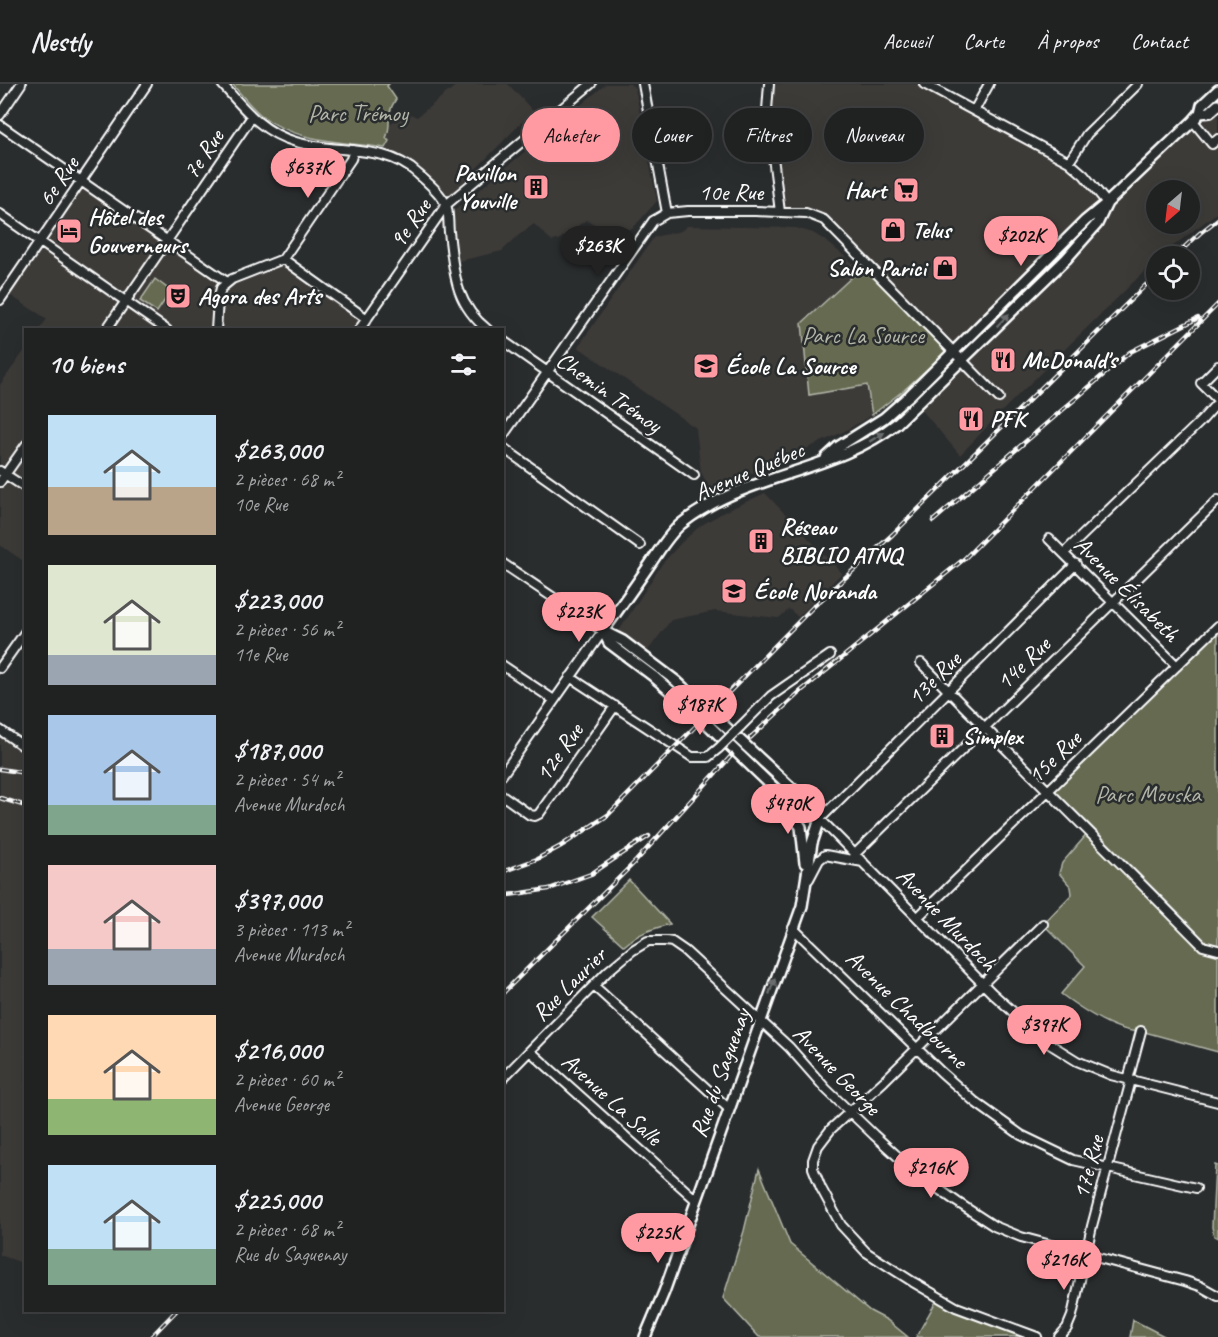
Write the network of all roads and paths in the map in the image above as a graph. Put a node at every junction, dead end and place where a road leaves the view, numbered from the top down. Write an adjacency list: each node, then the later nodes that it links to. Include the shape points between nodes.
1 (21, 84): 13 (street)
2 (147, 84): 20 (street, 6e Rue)
3 (222, 84): 15 (street)
4 (591, 84): 22 (street, 9e Rue)
5 (644, 84): 24 (street)
6 (770, 84): 23 (street, via 767,110)
7 (924, 84): 12 (street)
8 (988, 84): 12 (street)
9 (1138, 84): 19 (street, via 1087,134)
10 (1218, 90): 14 (main road, Avenue Québec)
11 (1218, 105): 14 (main road, Avenue Québec)
12 (974, 111): 19 (street)
13 (0, 115)
14 (1196, 117): 17 (street, via 1212,144); 21 (main road, Avenue Québec)
15 (251, 118): 18 (street, via 295,142); 26 (street, 7e Rue)
16 (0, 125): 20 (street)
17 (1218, 139)
18 (354, 150): 22 (street, via 389,156 403,163 437,192); 28 (street)
19 (1069, 162): 21 (street)
20 (81, 181): 26 (street); 27 (street, 6e Rue)
21 (1107, 203): 39 (main road, Avenue Québec); 40 (main road, Avenue Québec, one-way to 21, via 1066,259 1097,224)
22 (446, 205): 32 (street, 9e Rue); 37 (street, via 458,292)
23 (780, 212): 24 (street, 10e Rue); 39 (street, 10e Rue, via 806,213 824,220)
24 (668, 213): 42 (street, 10e Rue, via 646,229)
25 (0, 214): 27 (street)
26 (167, 241): 29 (street); 31 (street, 7e Rue)
27 (40, 242): 30 (street, 6e Rue); 31 (street)
28 (283, 259): 29 (street); 32 (street)
29 (226, 282): 35 (street, via 218,295)
30 (0, 300)
31 (126, 301): 33 (street, 7e Rue); 34 (street)
32 (367, 319): 36 (street, 9e Rue)
33 (107, 328)
34 (164, 328)
35 (216, 328)
36 (360, 328)
37 (485, 328)
38 (504, 341): 42 (street, Chemin Trémoy)
39 (953, 352): 40 (street, 10e Rue); 48 (main road, Avenue Québec, via 891,412)
40 (961, 361): 43 (street, 10e Rue); 48 (main road, Avenue Québec, one-way to 40, via 884,433)
41 (1218, 366): 44 (street, via 1201,383)
42 (547, 372): 45 (street, 10e Rue); 50 (street, Chemin Trémoy)
43 (999, 398)
44 (1218, 401): 55 (street)
45 (504, 434)
46 (24, 448): 49 (street)
47 (504, 448): 54 (street)
48 (823, 461): 60 (main road, Avenue Québec, via 716,503 680,525)
49 (2, 475): 51 (street)
50 (694, 475)
51 (24, 487)
52 (1218, 500): 58 (street, 14e Rue)
53 (1049, 539): 55 (street, Avenue Élisabeth)
54 (640, 545)
55 (1064, 553): 57 (street, Avenue Élisabeth)
56 (504, 564): 60 (street, Avenue Murdoch)
57 (1076, 564): 58 (street, Avenue Élisabeth); 68 (street, 13e Rue)
58 (1113, 602): 65 (street, Avenue Élisabeth); 71 (street, 14e Rue)
59 (1218, 626): 65 (street, 15e Rue)
60 (603, 631): 67 (street); 75 (main road, Avenue Murdoch, via 609,643 692,709); 78 (main road, Avenue Murdoch, via 623,641 676,681)
61 (24, 634): 66 (street)
62 (830, 655): 70 (street, bridge, via 771,696 708,757 692,757)
63 (921, 663): 68 (street)
64 (504, 666): 69 (street)
65 (1176, 666): 76 (street, 15e Rue)
66 (0, 668)
67 (570, 677): 69 (street); 70 (street)
68 (948, 691): 71 (street); 78 (street, 13e Rue)
69 (554, 700): 74 (street)
70 (615, 706): 77 (street, 12e Rue, via 539,814 530,814)
71 (984, 728): 76 (street); 79 (street, 14e Rue)
72 (0, 730): 73 (street)
73 (24, 747)
74 (504, 771)
75 (768, 783): 78 (main road, Avenue Murdoch, via 792,804); 81 (main road, via 801,827)
76 (1047, 792): 82 (street, 15e Rue); 86 (street, via 1203,946)
77 (504, 796)
78 (820, 819): 79 (street, Avenue Murdoch); 81 (main road, Rue du Saguenay)
79 (855, 854): 80 (street, Avenue Murdoch)
80 (863, 862): 81 (street, via 825,855 812,870); 82 (street, Avenue Murdoch)
81 (805, 889): 84 (main road, Rue du Saguenay)
82 (918, 917): 87 (street, Avenue Murdoch)
83 (1043, 924): 87 (street)
84 (793, 928): 89 (main road, Rue du Saguenay, one-way to 84); 91 (street, Avenue Chadbourne)
85 (672, 942): 88 (street, Rue Laurier, via 642,944); 89 (street, Avenue George)
86 (1218, 950)
87 (983, 983): 91 (street); 94 (street, Avenue Murdoch, via 1062,1053 1111,1076)
88 (594, 986): 92 (street, Rue Laurier); 96 (street)
89 (759, 1020): 96 (main road, Rue du Saguenay); 97 (street, Avenue George)
90 (1141, 1031): 94 (street, 17e Rue)
91 (917, 1047): 97 (street); 98 (street, Avenue Chadbourne, via 975,1102 1021,1135 1073,1160)
92 (530, 1051): 93 (street, Rue Laurier); 100 (street, Avenue La Salle)
93 (504, 1077)
94 (1129, 1080): 95 (street, Avenue Murdoch); 98 (street, 17e Rue)
95 (1218, 1102)
96 (728, 1108): 100 (main road, Rue du Saguenay)
97 (851, 1113): 101 (street, Avenue George, via 916,1173 978,1216 1021,1238); 105 (street, via 822,1140 813,1160 816,1177 842,1225 866,1252 938,1298)
98 (1107, 1169): 99 (street, Avenue Chadbourne); 101 (street, 17e Rue)
99 (1196, 1188)
100 (695, 1200): 104 (main road, Rue du Saguenay)
101 (1086, 1256): 102 (street, Avenue George, via 1185,1281); 103 (street, 17e Rue, via 1072,1316)
102 (1218, 1296)
103 (1061, 1335)
104 (645, 1337)
105 (1037, 1337)

